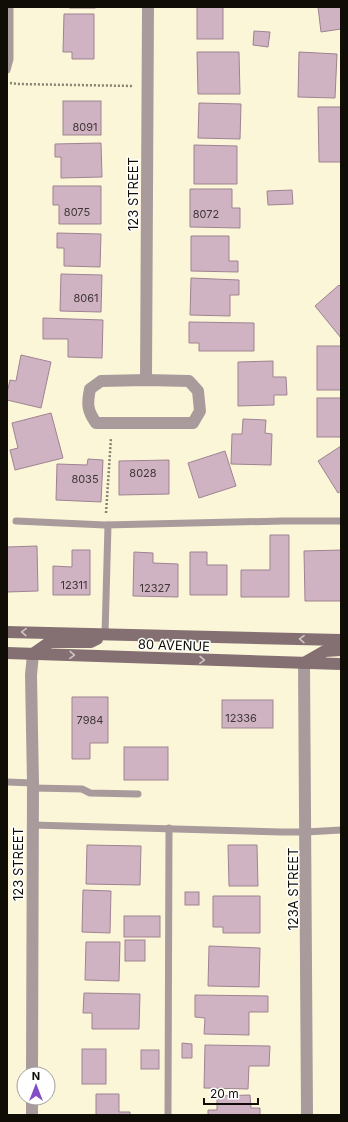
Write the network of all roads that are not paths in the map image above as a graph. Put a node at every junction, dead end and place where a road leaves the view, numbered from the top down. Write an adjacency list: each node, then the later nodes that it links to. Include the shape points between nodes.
1 (10, 7): 3 (lane, via 10,59)
2 (148, 7): 4 (street, 123 STREET)
3 (7, 70)
4 (146, 380): 4 (street, via 189,381 198,391 200,411 193,423 96,423 89,413 87,402 90,389 101,381)
5 (16, 521): 7 (lane)
6 (341, 521): 7 (lane)
7 (108, 525): 9 (lane)
8 (7, 632): 9 (main road, 80 AVENUE, one-way to 8)
9 (105, 634): 10 (main road, 80 AVENUE, one-way to 9); 13 (main road, via 91,642 50,642)
10 (341, 640)
11 (341, 650): 14 (main road, via 325,650)
12 (7, 653): 13 (main road, 80 AVENUE)
13 (33, 654): 14 (main road, 80 AVENUE, one-way to 14); 17 (street, 123 STREET)
14 (304, 663): 15 (main road, 80 AVENUE); 22 (street, 123A STREET)
15 (341, 664)
16 (7, 782): 17 (lane)
17 (33, 786): 18 (lane, via 82,789 90,793); 19 (street, 123 STREET)
18 (138, 794)
19 (32, 825): 20 (lane); 23 (street, 123 STREET)
20 (169, 828): 22 (lane); 24 (lane)
21 (341, 830): 22 (lane)
22 (306, 832): 25 (street, 123A STREET)
23 (32, 1066)
24 (168, 1115)
25 (308, 1115)

